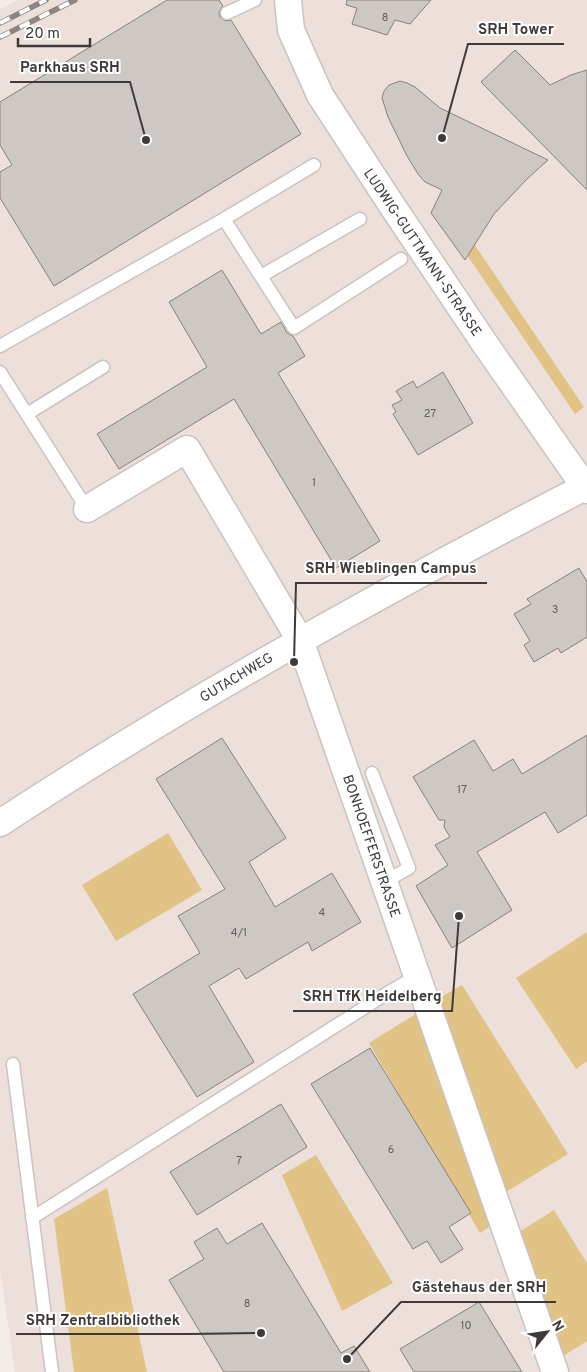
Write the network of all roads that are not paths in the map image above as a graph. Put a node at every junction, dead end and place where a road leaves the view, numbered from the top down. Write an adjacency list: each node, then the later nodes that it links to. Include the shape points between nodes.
1 (255, 0): 3 (lane)
2 (288, 0): 13 (street, LUDWIG-GUTTMANN-STRASSE, via 291,30 320,96)
3 (227, 13)
4 (314, 165): 6 (lane)
5 (360, 219): 8 (lane)
6 (224, 220): 8 (lane); 9 (lane)
7 (401, 260): 8 (lane, via 294,328)
8 (261, 276)
9 (0, 346)
10 (103, 367): 12 (lane)
11 (0, 372): 12 (lane)
12 (27, 414): 14 (lane)
13 (586, 489): 15 (street, GUTACHWEG, via 465,549)
14 (87, 509): 15 (street, BONHOEFFERSTRASSE, via 187,449)
15 (300, 640): 17 (street, GUTACHWEG, via 107,754); 18 (street, BONHOEFFERSTRASSE)
16 (372, 773): 18 (lane, via 409,868)
17 (0, 823)
18 (384, 882): 19 (street, BONHOEFFERSTRASSE)
19 (417, 976): 21 (lane); 23 (street, BONHOEFFERSTRASSE)
20 (13, 1064): 21 (lane)
21 (32, 1218): 22 (lane)
22 (52, 1372)
23 (555, 1372)

